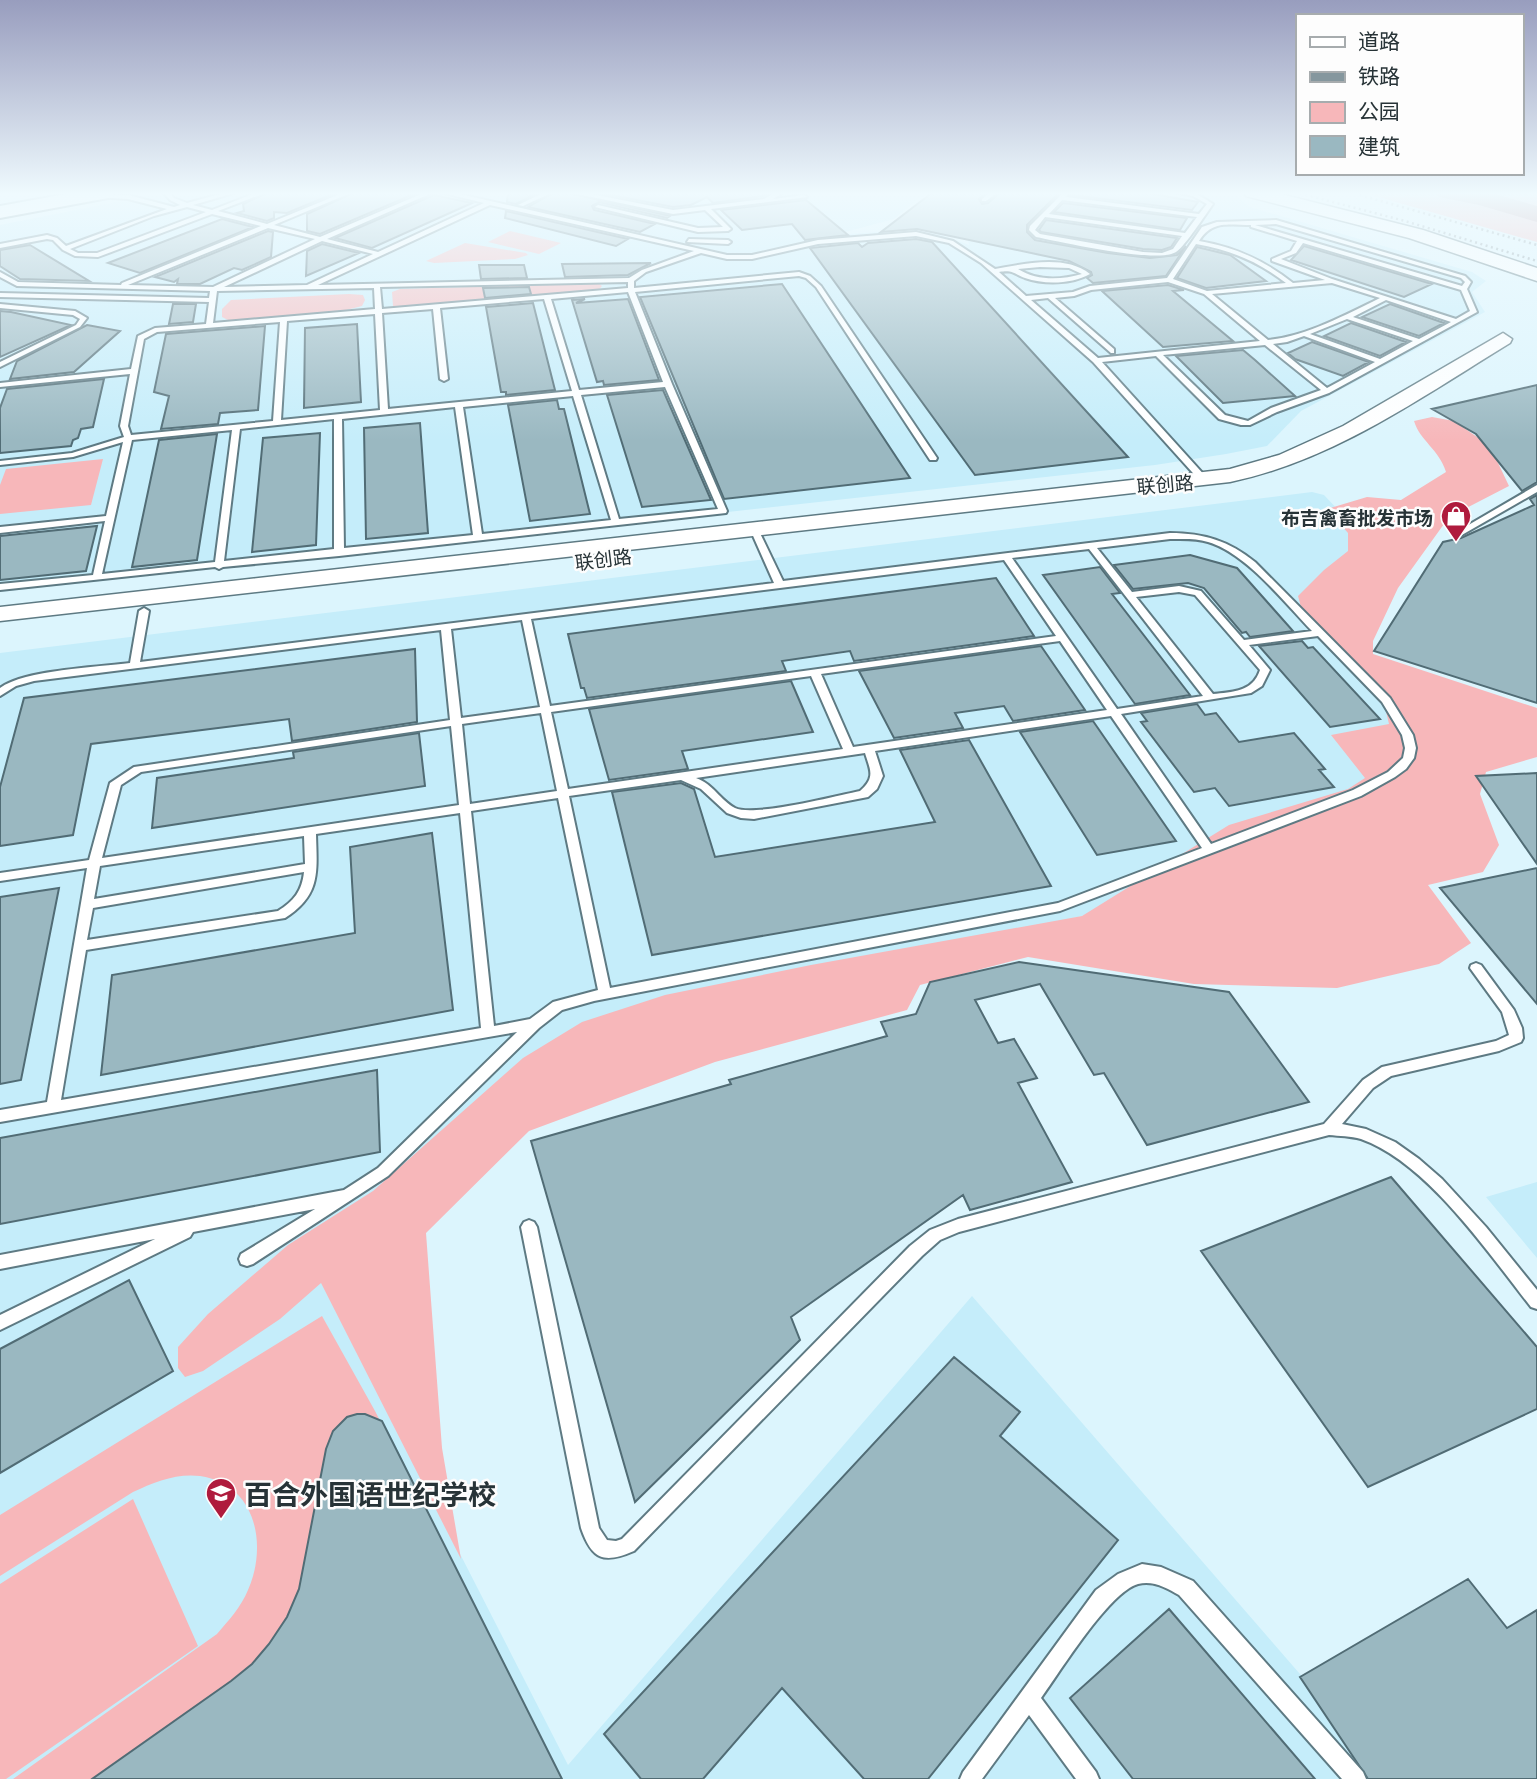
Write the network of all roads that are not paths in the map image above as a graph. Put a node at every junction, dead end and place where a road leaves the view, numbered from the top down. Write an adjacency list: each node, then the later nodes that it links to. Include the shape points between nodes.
1 (2, 275): 20 (lane, via 17,284)
2 (147, 275): 20 (lane)
3 (244, 275): 23 (lane)
4 (334, 275): 22 (lane)
5 (639, 275): 17 (lane)
6 (778, 275): 25 (lane)
7 (795, 275): 61 (lane, via 808,277 818,286)
8 (998, 275): 30 (lane)
9 (1020, 275): 10 (lane, via 1032,280)
10 (1078, 275)
11 (1172, 275): 16 (lane)
12 (1280, 275): 19 (lane)
13 (1316, 275): 18 (lane)
14 (1418, 275): 24 (lane)
15 (1454, 275): 24 (lane, via 1467,280)
16 (1169, 280): 26 (lane); 28 (lane)
17 (631, 281): 21 (lane); 25 (lane)
18 (1332, 281): 19 (lane); 31 (lane)
19 (1291, 284): 26 (lane)
20 (118, 287): 23 (lane)
21 (377, 287): 22 (lane); 35 (lane)
22 (306, 288): 23 (lane)
23 (214, 289): 32 (lane)
24 (1464, 289): 38 (lane, via 1474,312)
25 (631, 290): 29 (lane); 51 (lane)
26 (1206, 293): 43 (lane)
27 (0, 295): 32 (lane)
28 (1049, 296): 30 (lane); 44 (lane)
29 (547, 298): 34 (lane); 54 (lane)
30 (1027, 298): 46 (lane)
31 (1386, 298): 36 (lane); 38 (lane)
32 (212, 300): 39 (lane)
33 (0, 306): 48 (lane, via 75,313 84,318 78,326)
34 (436, 307): 35 (lane); 50 (lane)
35 (377, 312): 37 (lane); 56 (lane)
36 (1347, 317): 40 (lane); 42 (lane)
37 (284, 320): 39 (lane); 58 (lane)
38 (1456, 321): 42 (lane)
39 (209, 325): 49 (lane, via 165,328 143,335)
40 (1305, 334): 43 (lane); 47 (lane)
41 (1503, 339): 63 (street, 联创路, via 1347,432 1299,455 1252,471)
42 (1419, 341): 47 (lane)
43 (1267, 344): 45 (lane); 53 (lane)
44 (1111, 351)
45 (1157, 353): 46 (lane); 53 (lane, via 1222,417 1241,424)
46 (1096, 360): 63 (lane)
47 (1381, 362): 53 (lane)
48 (0, 365)
49 (134, 371): 52 (lane); 60 (lane, via 124,426)
50 (444, 379)
51 (668, 384): 54 (lane); 66 (lane, via 723,511)
52 (0, 385)
53 (1326, 391)
54 (577, 393): 55 (lane); 66 (lane)
55 (460, 405): 56 (lane); 70 (lane)
56 (384, 412): 57 (lane)
57 (338, 416): 58 (lane); 72 (lane)
58 (277, 422): 59 (lane)
59 (236, 426): 60 (lane); 74 (lane)
60 (128, 438): 62 (lane, via 73,455); 65 (lane)
61 (933, 458)
62 (0, 463)
63 (1204, 480): 69 (street, 联创路, via 1167,494)
64 (1537, 488): 68 (lane)
65 (111, 518): 67 (lane); 75 (lane)
66 (616, 523): 70 (lane)
67 (0, 530)
68 (1457, 534)
69 (757, 535): 76 (lane); 79 (street, 联创路); 80 (street, 联创路)
70 (478, 537): 72 (lane)
71 (1091, 546): 73 (lane); 78 (lane); 84 (lane, via 1170,536 1217,541 1252,564)
72 (339, 553): 74 (lane)
73 (1006, 556): 76 (lane); 85 (lane)
74 (219, 566): 75 (lane)
75 (97, 577): 77 (lane)
76 (780, 585): 81 (lane)
77 (0, 587)
78 (1129, 595): 86 (lane, via 1180,589 1198,593); 90 (lane)
79 (144, 611): 83 (street, 联创路); 87 (lane)
80 (0, 614)
81 (526, 616): 82 (lane); 91 (lane)
82 (446, 626): 87 (lane); 93 (lane)
83 (0, 627)
84 (1320, 633): 86 (lane); 100 (lane, via 1399,718 1411,752 1407,764 1357,793)
85 (1062, 638): 88 (lane); 92 (lane)
86 (1242, 643): 90 (lane, via 1265,670 1264,678 1250,691)
87 (135, 664): 89 (lane, via 33,678)
88 (815, 672): 91 (lane); 95 (lane)
89 (0, 693)
90 (1209, 698): 92 (lane)
91 (546, 709): 93 (lane); 97 (lane)
92 (1114, 712): 94 (lane); 100 (lane)
93 (456, 722): 98 (lane); 101 (lane, via 138,769 116,783)
94 (869, 748): 95 (lane); 96 (lane, via 877,776 864,794 754,815 729,812 703,784)
95 (849, 751): 96 (lane)
96 (675, 777): 97 (lane)
97 (563, 794): 98 (lane); 107 (lane)
98 (465, 808): 99 (lane); 109 (lane)
99 (310, 831): 101 (lane); 102 (lane)
100 (1209, 850): 107 (lane, via 1060,907)
101 (94, 864): 103 (lane); 104 (lane)
102 (310, 867): 104 (lane); 105 (lane, via 307,895 281,915)
103 (0, 877)
104 (88, 904): 105 (lane)
105 (80, 946): 110 (lane)
106 (1476, 968): 112 (lane, via 1508,1010 1516,1038 1499,1046 1387,1071 1368,1084)
107 (606, 994): 108 (lane, via 558,1006)
108 (534, 1024): 109 (lane); 113 (lane, via 383,1172)
109 (488, 1032): 110 (lane)
110 (52, 1107): 111 (lane)
111 (0, 1116)
112 (1329, 1129): 115 (lane, via 935,1235 628,1545 616,1549 603,1549 590,1528); 118 (lane, via 1365,1134 1400,1151 1435,1181)
113 (347, 1196): 114 (lane); 116 (lane)
114 (198, 1225): 117 (lane); 119 (lane)
115 (529, 1227)
116 (247, 1259)
117 (0, 1262)
118 (1537, 1302)
119 (0, 1323)
120 (1028, 1699): 121 (lane); 122 (lane); 123 (lane, via 1103,1597 1141,1573 1161,1574 1185,1588)
121 (970, 1779)
122 (1089, 1779)
123 (1356, 1779)

